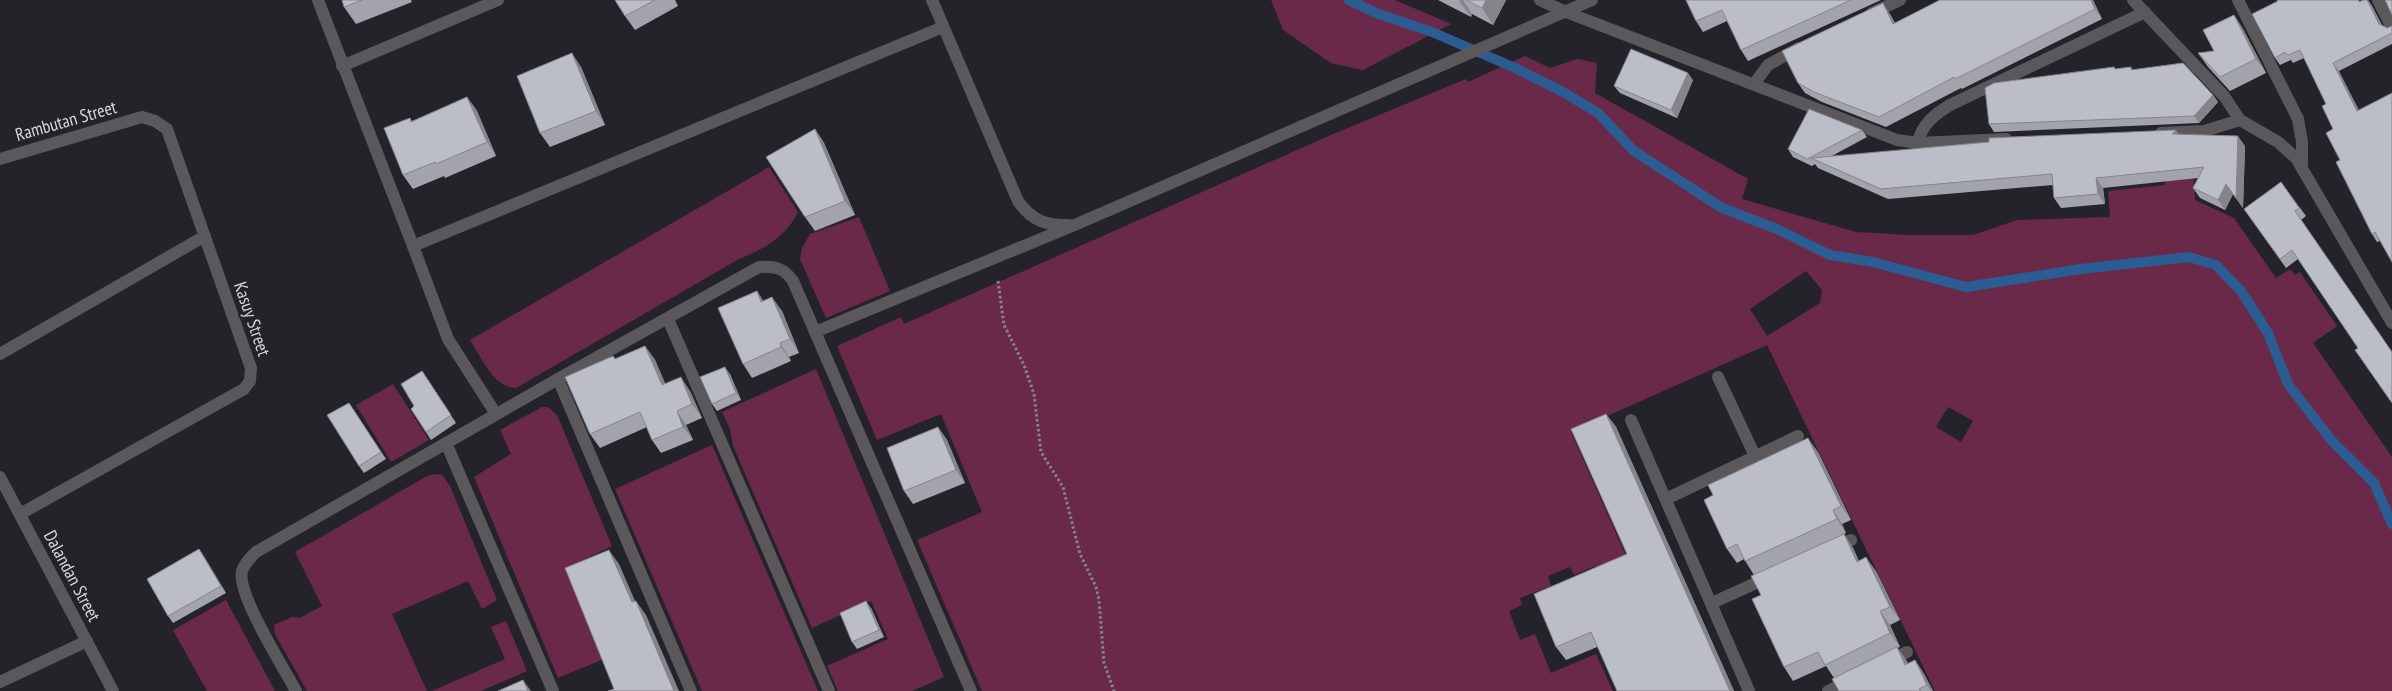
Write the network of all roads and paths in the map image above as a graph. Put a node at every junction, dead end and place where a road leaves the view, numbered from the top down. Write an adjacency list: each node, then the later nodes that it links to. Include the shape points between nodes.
1 (318, 0): 16 (street)
2 (498, 0): 16 (street)
3 (932, 0): 13 (street)
4 (1540, 0): 10 (street)
5 (1592, 0): 10 (street)
6 (1900, 0): 12 (street)
7 (2134, 0): 11 (street)
8 (2238, 0): 24 (street, via 2298,119)
9 (2378, 0): 14 (street)
10 (1566, 12): 17 (street); 25 (street)
11 (2145, 12): 19 (street, via 2224,96); 22 (street, via 1950,105 1923,128)
12 (1864, 17)
13 (943, 27): 25 (street, via 1018,201 1025,211 1045,224); 27 (street)
14 (2392, 28)
15 (1811, 42): 17 (street, via 1768,64)
16 (342, 66): 27 (street)
17 (1754, 84): 22 (street, via 1897,140)
18 (142, 117): 23 (street, Rambutan Street); 26 (street, Kasuy Street, via 167,129)
19 (2240, 120): 20 (street, via 2204,131); 24 (street, via 2278,142)
20 (2145, 134)
21 (2016, 139): 22 (street)
22 (1918, 143)
23 (0, 159)
24 (2302, 165): 30 (street)
25 (1077, 224): 28 (street)
26 (205, 236): 32 (street); 42 (street, Kasuy Street, via 251,368 250,381 244,389)
27 (413, 246): 35 (street, via 448,339)
28 (991, 259): 31 (street); 56 (path, via 1004,325 1034,394 1041,452 1063,487 1080,554 1096,587 1104,664)
29 (668, 319): 31 (street, via 759,267 770,266 789,274); 34 (street); 54 (street)
30 (2392, 323)
31 (815, 332): 55 (street)
32 (0, 354)
33 (1718, 376): 39 (street)
34 (558, 379): 35 (street); 53 (street)
35 (496, 414): 38 (street)
36 (1631, 420): 41 (street)
37 (1798, 436): 39 (street)
38 (446, 443): 51 (street, via 256,552 248,560 242,570 244,595); 52 (street)
39 (1754, 456): 41 (street)
40 (0, 477): 42 (street, Dalandan Street)
41 (1666, 500): 46 (street)
42 (20, 514): 47 (street, Dalandan Street)
43 (1851, 540): 44 (street)
44 (1825, 552)
45 (1782, 572): 46 (street)
46 (1712, 603): 57 (street)
47 (87, 641): 49 (street); 50 (street, Dalandan Street)
48 (1907, 652): 58 (street)
49 (0, 682)
50 (113, 691)
51 (296, 691)
52 (553, 691)
53 (691, 691)
54 (829, 691)
55 (971, 691)
56 (1114, 691)
57 (1749, 691)
58 (1828, 691)

